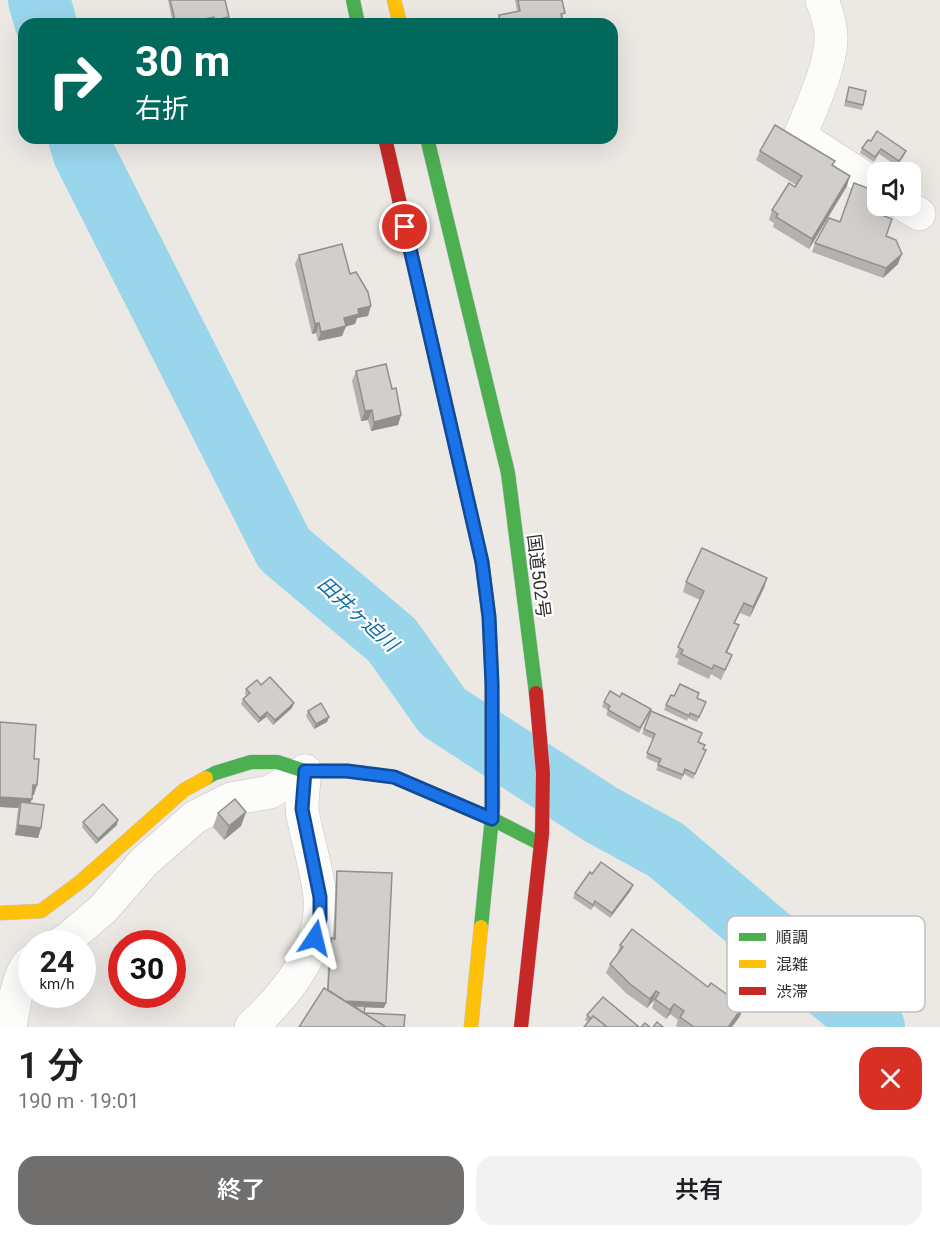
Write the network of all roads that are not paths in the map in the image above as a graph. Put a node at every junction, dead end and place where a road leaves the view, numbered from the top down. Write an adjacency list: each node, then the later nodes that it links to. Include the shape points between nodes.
1 (353, 0): 4 (main road)
2 (394, 0): 5 (main road)
3 (822, 0): 8 (street, via 831,41 800,136)
4 (357, 18)
5 (398, 18)
6 (386, 144): 10 (main road, via 482,562 492,684)
7 (428, 144): 11 (main road, 国道502号, via 508,473 537,701 543,773)
8 (867, 180)
9 (305, 771): 10 (main road, via 394,777); 12 (main road, via 277,762 251,762 215,773 184,790 80,882 41,911); 13 (street, via 270,792 231,798 195,817 144,862 103,909); 16 (street, via 302,809 320,897 320,919 306,961 267,1013)
10 (492, 813): 11 (main road); 17 (main road)
11 (542, 839): 18 (main road, 国道502号)
12 (0, 913)
13 (78, 930)
14 (18, 998): 15 (street)
15 (10, 1027)
16 (251, 1027)
17 (471, 1027)
18 (521, 1027)

